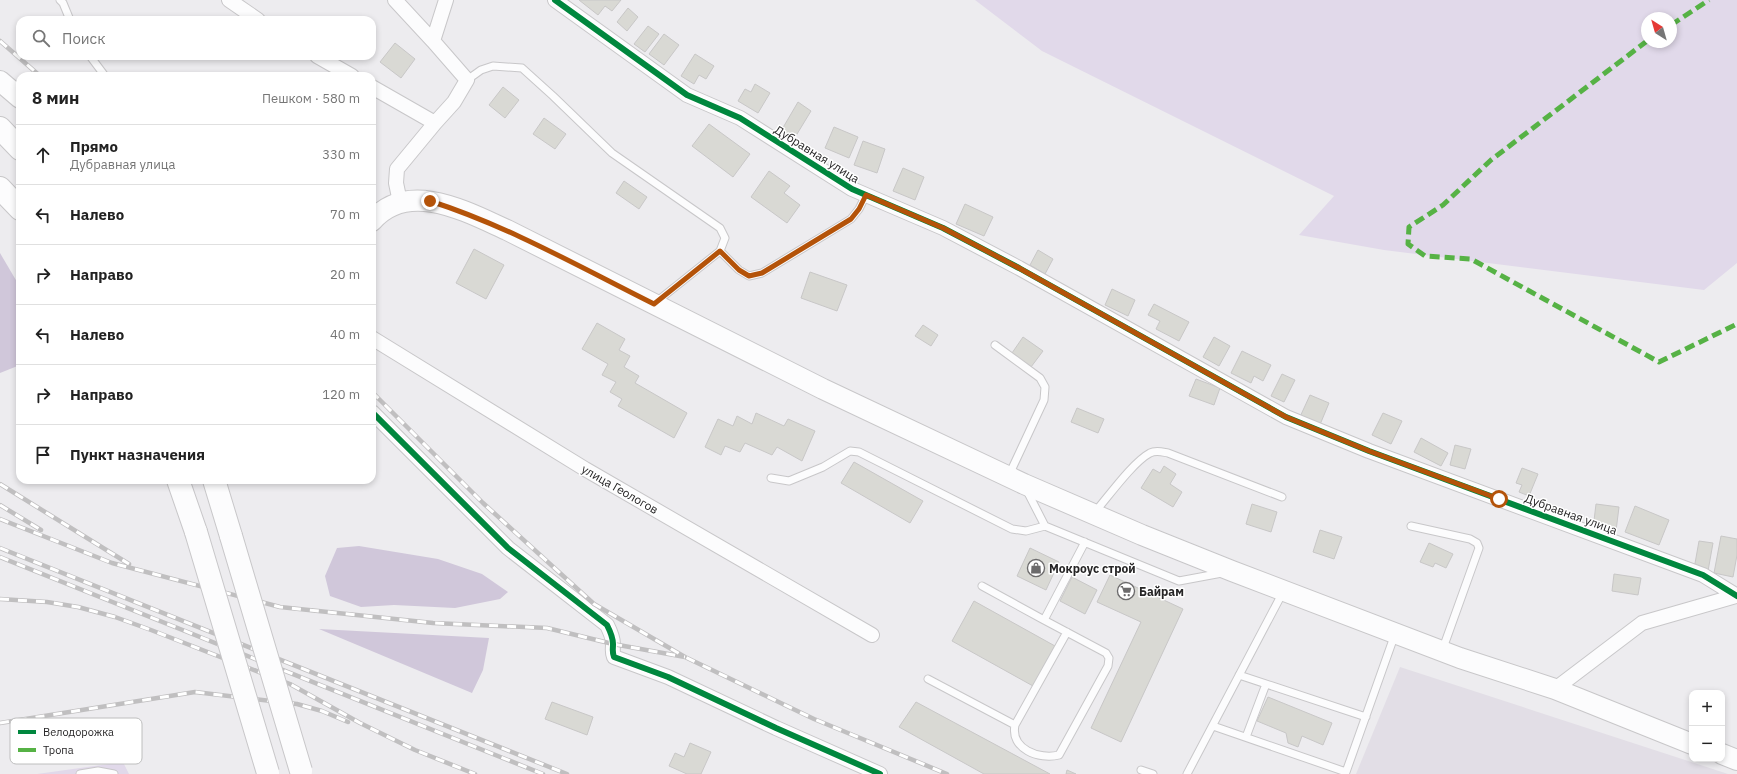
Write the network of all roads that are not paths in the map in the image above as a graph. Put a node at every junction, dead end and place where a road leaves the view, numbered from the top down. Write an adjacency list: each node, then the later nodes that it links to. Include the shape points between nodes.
1 (60, 0): 6 (lane, via 64,3)
2 (229, 0): 7 (street)
3 (394, 0): 8 (street)
4 (446, 0): 8 (street)
5 (555, 0): 21 (street, Дубравная улица, via 687,95 740,118 852,189)
6 (69, 16)
7 (252, 16)
8 (433, 41): 13 (street)
9 (93, 60): 11 (lane)
10 (324, 60): 12 (street)
11 (102, 72)
12 (345, 72)
13 (467, 80): 17 (street, via 454,102); 25 (lane, via 481,70 493,66 522,68 612,153 720,228 725,238)
14 (0, 81): 16 (main road)
15 (376, 89): 17 (street)
16 (16, 95)
17 (436, 123): 22 (street, via 397,169 396,183)
18 (0, 128): 19 (highway)
19 (16, 145)
20 (0, 188): 23 (highway)
21 (866, 195): 25 (lane, via 851,219 762,273 749,276); 42 (street, Дубравная улица, via 943,228 1012,264 1286,417 1369,451 1703,575)
22 (400, 202): 24 (main road); 26 (main road, via 430,201 468,213)
23 (16, 205)
24 (376, 216)
25 (720, 251): 26 (lane)
26 (654, 304): 31 (main road, via 823,389)
27 (376, 340): 46 (street, улица Геологов, via 586,469)
28 (995, 345): 31 (lane, via 1040,378 1045,387 1044,400)
29 (376, 416): 65 (street, via 508,548 607,625 611,633 614,658 668,677)
30 (771, 478): 36 (lane, via 789,481 823,467 850,451 859,452 1012,529 1026,531)
31 (1016, 480): 35 (main road); 36 (lane)
32 (179, 484): 60 (highway, bridge)
33 (215, 484): 61 (highway, bridge)
34 (1282, 496): 35 (lane, via 1158,451 1150,453 1135,465)
35 (1093, 514): 39 (main road)
36 (1045, 526): 38 (lane)
37 (1411, 526): 47 (lane, via 1470,539 1477,543 1479,548)
38 (1085, 542): 39 (lane, via 1178,582); 43 (lane)
39 (1232, 571): 41 (main road)
40 (982, 586): 43 (lane)
41 (1284, 591): 45 (main road); 48 (lane)
42 (1737, 596): 51 (street, via 1642,623)
43 (1044, 620): 44 (lane)
44 (1068, 632): 53 (lane); 53 (lane, via 1106,653 1109,658 1108,666 1059,755 1048,758 1038,756 1017,743 1013,734)
45 (1395, 633): 47 (main road); 52 (lane)
46 (872, 635)
47 (1442, 651): 51 (main road)
48 (1240, 675): 50 (lane); 54 (lane)
49 (928, 679): 53 (lane)
50 (1266, 684): 52 (lane); 55 (lane)
51 (1555, 689): 56 (main road)
52 (1366, 717): 62 (lane)
53 (1015, 725)
54 (1214, 726): 55 (lane); 67 (lane)
55 (1246, 737): 62 (lane)
56 (1689, 743)
57 (1725, 755): 58 (main road)
58 (1737, 760)
59 (1141, 770): 66 (lane)
60 (268, 773)
61 (301, 773)
62 (1346, 773)
63 (80, 774): 64 (lane, via 98,771)
64 (114, 774)
65 (880, 774)
66 (1153, 774)
67 (1188, 774)

